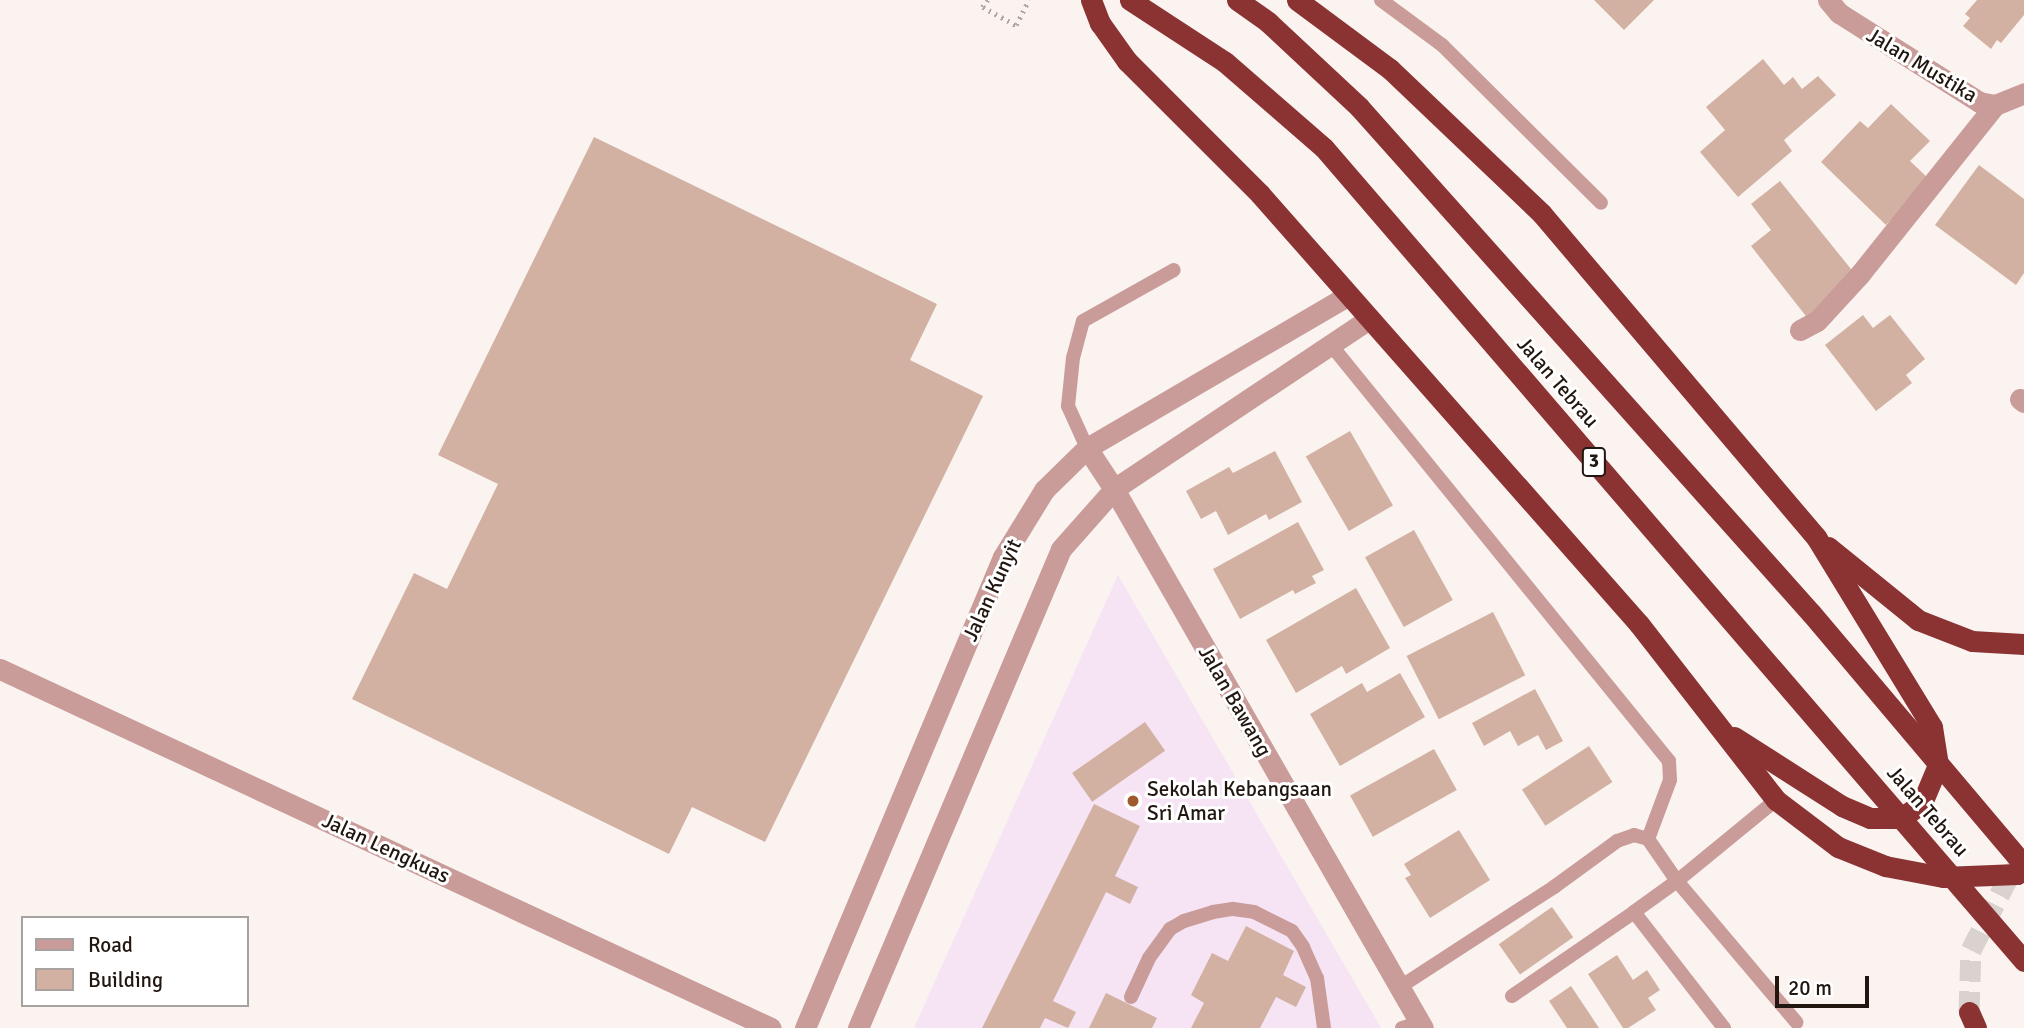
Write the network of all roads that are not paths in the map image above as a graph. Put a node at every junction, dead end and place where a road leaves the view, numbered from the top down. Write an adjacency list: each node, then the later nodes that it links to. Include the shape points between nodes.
1 (1091, 0): 11 (highway, via 1100,23 1127,61 1259,194)
2 (1130, 0): 26 (highway, Jalan Tebrau / 3, via 1225,62 1324,148)
3 (1237, 0): 23 (highway, Jalan Tebrau, via 1268,22 1359,107 1811,613)
4 (1297, 0): 17 (highway, via 1390,69 1542,215)
5 (1381, 0): 9 (lane, via 1442,45)
6 (1828, 0): 8 (street, Jalan Mustika, via 1839,13 1979,102)
7 (2024, 93): 8 (street, Jalan Mustika)
8 (1995, 105): 13 (street, via 1860,274 1817,321)
9 (1601, 203)
10 (1174, 271): 15 (lane, via 1083,321 1068,406)
11 (1349, 295): 12 (highway); 15 (street, Jalan Kunyit)
12 (1369, 319): 14 (street); 20 (highway, via 1639,624)
13 (1800, 330)
14 (1331, 345): 16 (street); 22 (lane, via 1669,761 1670,780)
15 (1087, 448): 16 (street, Jalan Bawang); 33 (street, Jalan Kunyit, via 1044,489 1003,557)
16 (1114, 489): 27 (street, Jalan Bawang); 34 (street, via 1061,549)
17 (1816, 537): 18 (highway, via 1918,620 1972,641); 20 (highway, via 1932,727 1938,765 1922,803 1901,818 1870,818 1842,806)
18 (2024, 644)
19 (0, 669): 32 (street, Jalan Lengkuas)
20 (1723, 730): 21 (highway)
21 (1776, 800): 23 (highway, via 1838,846 1885,866 1942,877 2017,874); 24 (lane)
22 (1648, 838): 24 (lane); 27 (lane, via 1634,835 1617,841)
23 (2024, 867)
24 (1677, 881): 25 (lane); 30 (lane)
25 (1634, 912): 28 (lane); 36 (lane)
26 (2024, 961)
27 (1400, 987): 31 (street, Jalan Bawang)
28 (1513, 996)
29 (1131, 997): 35 (lane, via 1149,958 1170,929 1213,912 1254,912 1292,931 1303,947 1317,978)
30 (1796, 1022)
31 (1415, 1026)
32 (771, 1028)
33 (805, 1028)
34 (858, 1028)
35 (1324, 1028)
36 (1724, 1028)

